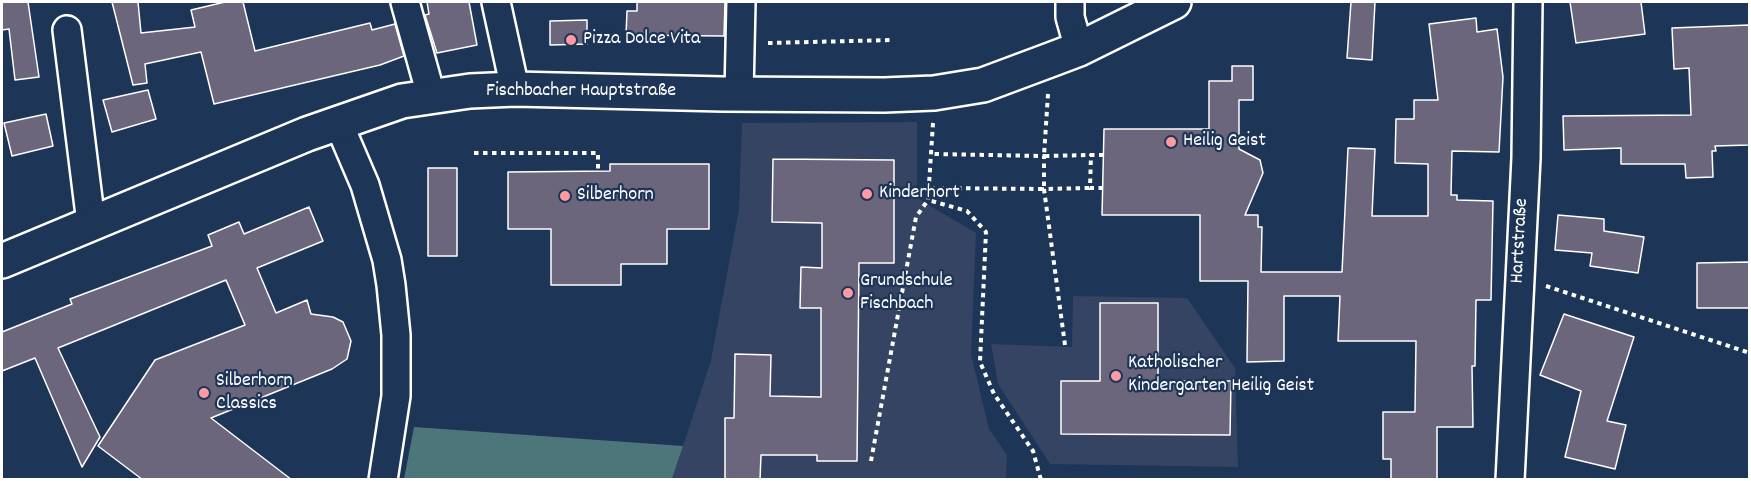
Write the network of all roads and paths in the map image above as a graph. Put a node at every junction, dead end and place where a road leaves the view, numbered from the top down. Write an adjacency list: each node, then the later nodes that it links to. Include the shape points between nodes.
1 (405, 2): 14 (street)
2 (496, 2): 11 (street)
3 (741, 2): 9 (street)
4 (1070, 2): 10 (street)
5 (1174, 2): 10 (main road, Fischbacher Hauptstraße)
6 (1528, 2): 29 (street, Hartstraße, via 1526,158)
7 (67, 30): 27 (street)
8 (893, 40): 9 (path)
9 (740, 44): 13 (street)
10 (1064, 54): 12 (main road, Fischbacher Hauptstraße, via 983,85); 20 (path)
11 (515, 89): 13 (main road, Fischbacher Hauptstraße); 14 (main road, Fischbacher Hauptstraße)
12 (934, 93): 13 (main road, Fischbacher Hauptstraße); 17 (path)
13 (739, 94)
14 (430, 96): 15 (main road, Fischbacher Hauptstraße, via 393,103)
15 (338, 122): 27 (main road, Fischbacher Hauptstraße); 33 (street, via 365,185 391,285 396,396)
16 (474, 153): 21 (path, via 598,153)
17 (933, 154): 20 (path); 22 (path)
18 (1091, 155): 19 (path); 20 (path); 23 (path)
19 (1103, 155)
20 (1044, 156): 25 (path)
21 (598, 172)
22 (930, 188): 25 (path); 26 (path)
23 (1090, 188): 24 (path); 25 (path)
24 (1103, 188)
25 (1044, 189): 30 (path)
26 (928, 200): 32 (path, via 916,217); 34 (path, via 967,211 986,232 980,362 994,394 1033,451)
27 (91, 223): 28 (main road, Fischbacher Hauptstraße)
28 (2, 261)
29 (1519, 278): 31 (path); 35 (street, Hartstraße)
30 (1065, 345)
31 (1749, 353)
32 (871, 461)
33 (383, 480)
34 (1041, 480)
35 (1510, 480)

